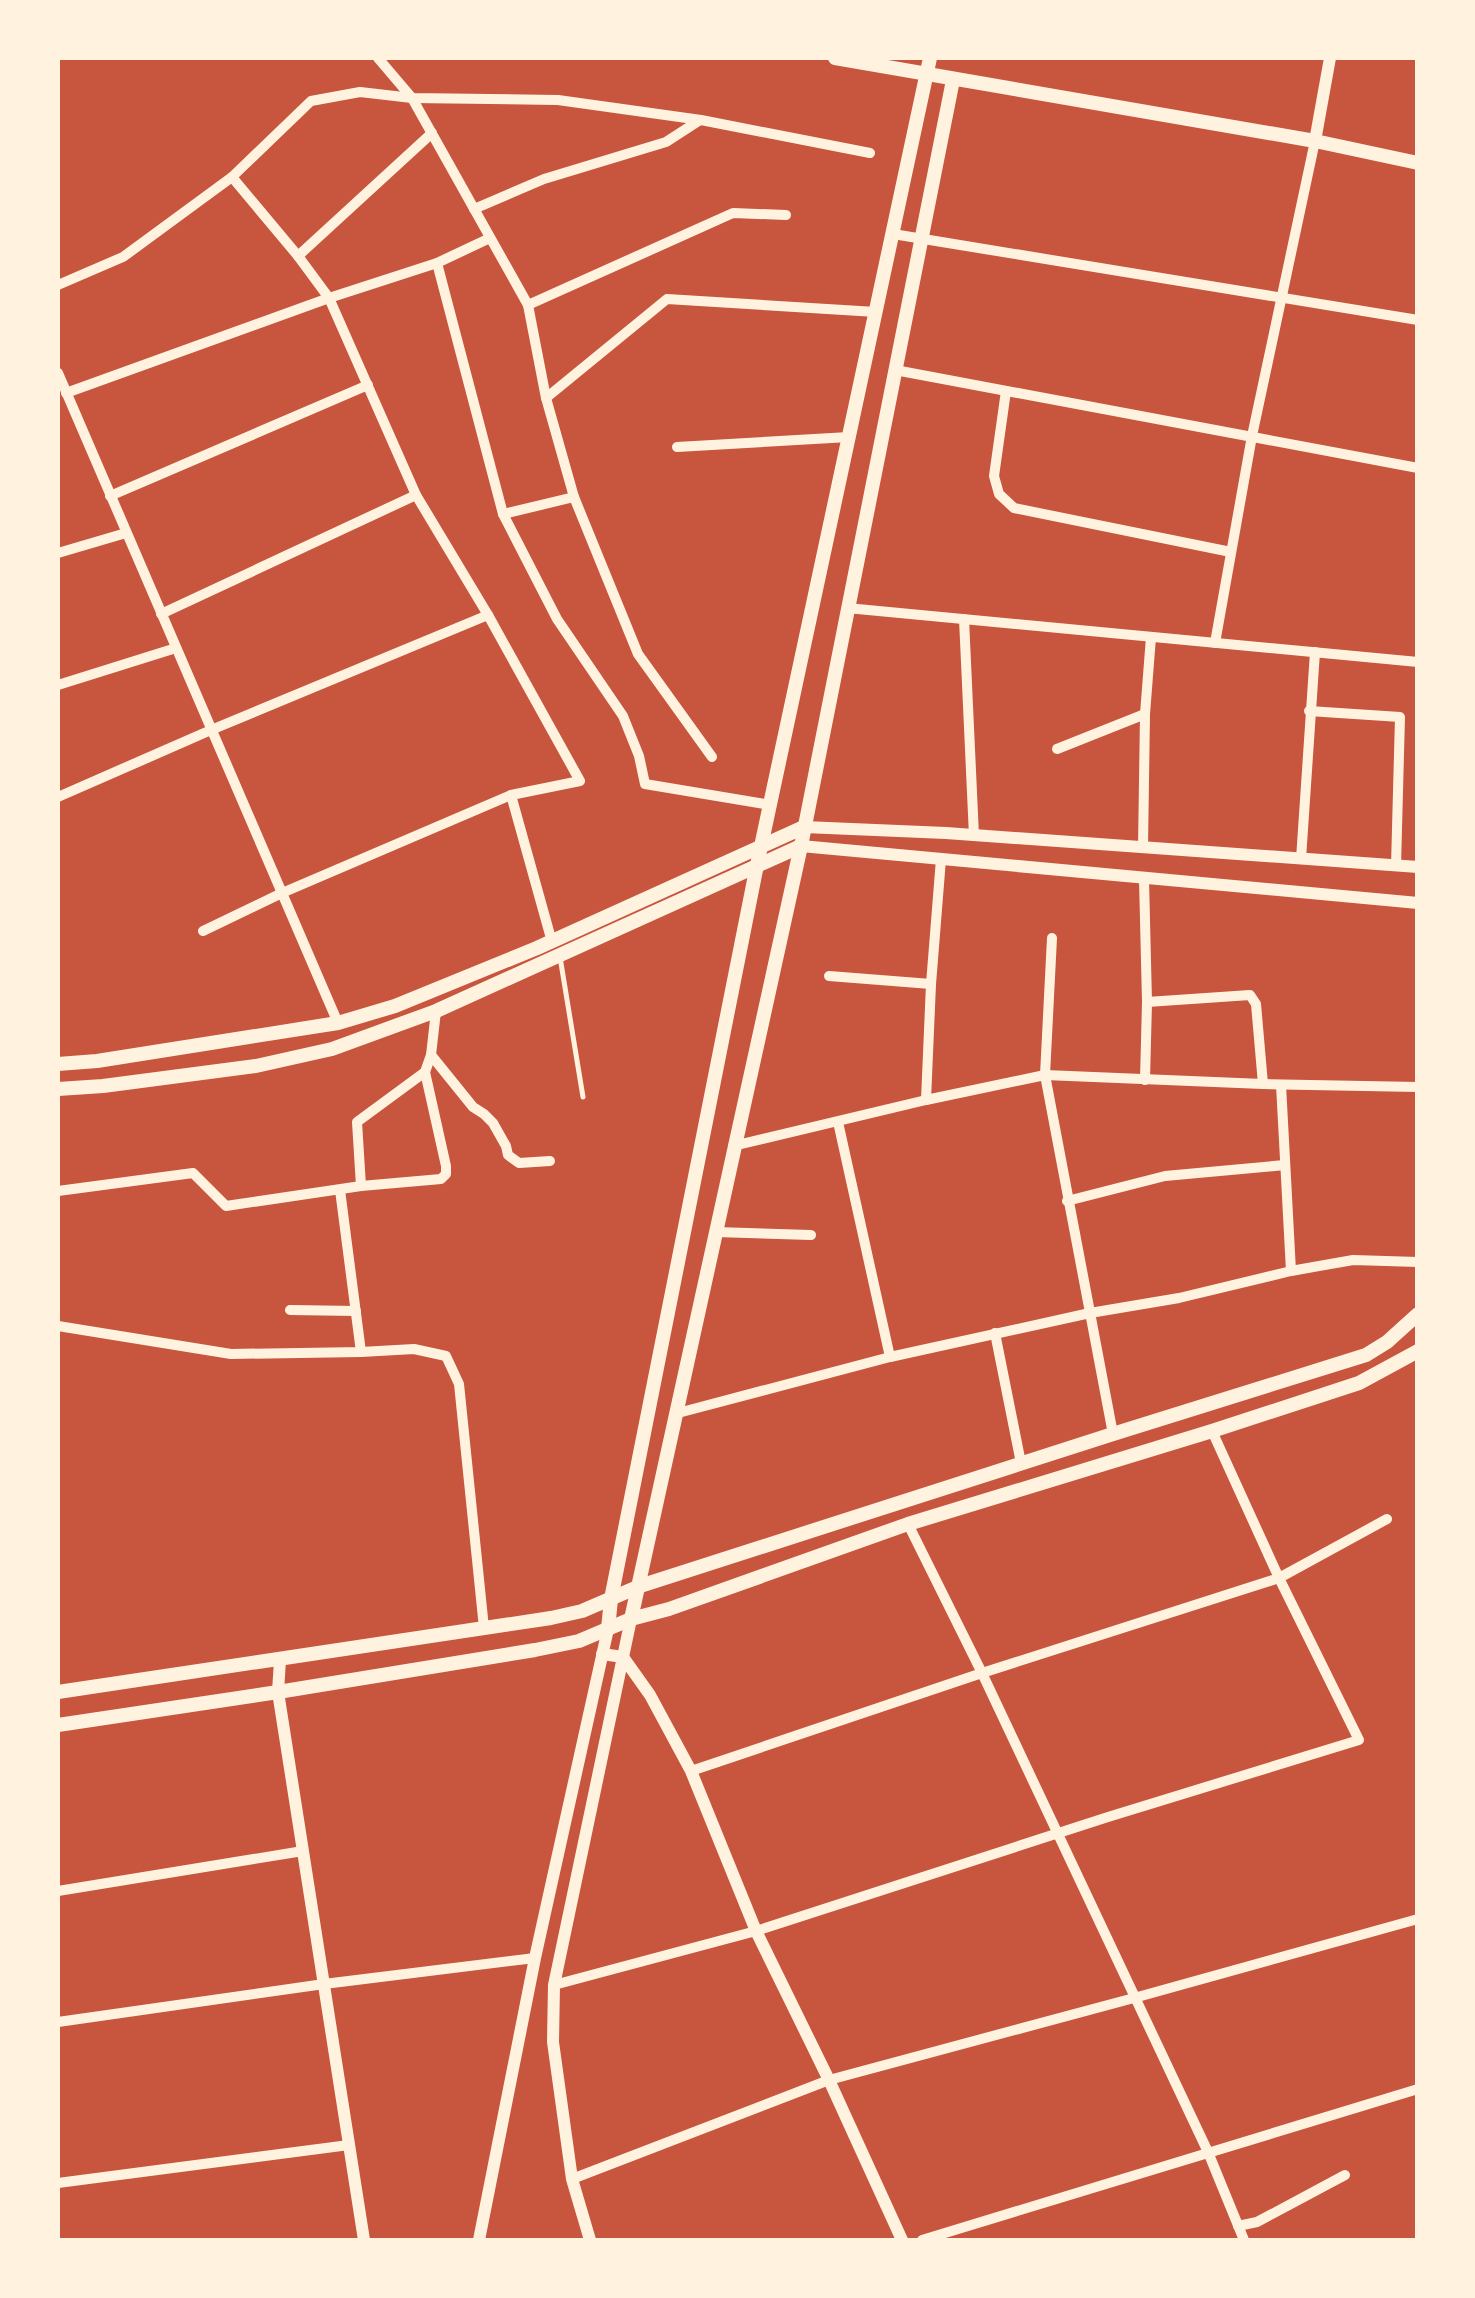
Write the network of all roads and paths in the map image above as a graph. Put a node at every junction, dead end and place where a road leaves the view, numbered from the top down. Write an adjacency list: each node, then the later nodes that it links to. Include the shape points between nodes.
1 (378, 58): 7 (street)
2 (836, 58): 5 (main road)
3 (930, 58): 5 (main road)
4 (1330, 58): 10 (street)
5 (927, 75): 6 (main road); 16 (main road)
6 (953, 80): 10 (main road); 17 (main road)
7 (412, 98): 8 (street, via 558,100); 9 (street); 13 (street, via 360,92 311,101)
8 (702, 120): 11 (street); 14 (street, via 666,142 544,179)
9 (432, 133): 14 (street); 19 (street)
10 (1315, 141): 12 (main road); 22 (street)
11 (870, 153)
12 (1418, 163)
13 (232, 177): 19 (street); 21 (street, via 124,258)
14 (474, 209): 18 (street)
15 (786, 216): 24 (street, via 732,213)
16 (893, 234): 17 (street); 25 (main road)
17 (922, 237): 22 (street); 27 (main road)
18 (490, 238): 20 (street); 24 (street)
19 (298, 256): 23 (street)
20 (437, 262): 23 (street); 40 (street)
21 (58, 285)
22 (1280, 297): 26 (street); 33 (street)
23 (329, 298): 29 (street); 31 (street)
24 (528, 305): 32 (street)
25 (876, 312): 32 (street, via 668,299); 34 (main road)
26 (1418, 320)
27 (895, 370): 30 (street); 44 (main road)
28 (58, 373): 31 (street)
29 (368, 385): 37 (street); 38 (street)
30 (1006, 391): 33 (street); 42 (street, via 994,476 999,494 1014,508)
31 (66, 393): 38 (street)
32 (546, 398): 39 (street)
33 (1252, 436): 36 (street); 42 (street)
34 (850, 437): 35 (street); 61 (main road)
35 (678, 447)
36 (1418, 468)
37 (416, 495): 45 (street); 46 (street)
38 (110, 496): 41 (street)
39 (574, 497): 40 (street); 58 (street, via 638,654)
40 (502, 514): 61 (street, via 558,619 622,716 645,784)
41 (126, 533): 43 (street); 45 (street)
42 (1231, 552): 49 (street)
43 (58, 553)
44 (847, 608): 47 (street); 62 (main road)
45 (162, 614): 50 (street)
46 (488, 614): 56 (street); 59 (street, via 580,781)
47 (964, 619): 48 (street); 63 (street)
48 (1151, 637): 49 (street); 55 (street)
49 (1215, 643): 51 (street)
50 (176, 648): 53 (street); 56 (street)
51 (1315, 652): 52 (street); 54 (street)
52 (1418, 662)
53 (58, 685)
54 (1309, 712): 68 (street); 70 (street, via 1400,717)
55 (1145, 714): 57 (street); 66 (street)
56 (211, 730): 60 (street); 73 (street)
57 (1057, 749)
58 (712, 756)
59 (510, 795): 73 (street); 77 (street)
60 (58, 797)
61 (771, 804): 65 (main road)
62 (804, 827): 63 (street); 64 (main road); 65 (main road)
63 (974, 836): 66 (street)
64 (801, 846): 67 (street); 69 (main road); 95 (main road)
65 (761, 848): 69 (main road); 77 (main road)
66 (1143, 848): 68 (street)
67 (941, 859): 72 (street); 79 (street)
68 (1301, 859): 70 (street)
69 (757, 865): 77 (main road); 123 (main road)
70 (1396, 866): 71 (street)
71 (1418, 867)
72 (1144, 880): 74 (street); 80 (street)
73 (282, 893): 75 (street); 82 (street)
74 (1418, 903)
75 (202, 931)
76 (1052, 938): 86 (street)
77 (556, 949): 81 (main road); 82 (main road); 92 (lane)
78 (829, 976): 79 (street)
79 (930, 984): 93 (street)
80 (1147, 1002): 87 (street); 88 (street, via 1250,994)
81 (436, 1010): 83 (street); 91 (main road, via 332,1049 256,1066)
82 (338, 1023): 84 (main road)
83 (431, 1054): 85 (street); 96 (street, via 493,1124 508,1155 519,1163)
84 (58, 1064)
85 (425, 1072): 98 (street, via 358,1122); 98 (street, via 446,1174)
86 (1045, 1075): 87 (street); 93 (street); 101 (street)
87 (1144, 1080): 88 (street)
88 (1263, 1084): 89 (street)
89 (1281, 1085): 90 (street); 97 (street)
90 (1418, 1087)
91 (58, 1089)
92 (583, 1097)
93 (926, 1100): 94 (street)
94 (838, 1122): 95 (street); 114 (street)
95 (734, 1146): 102 (main road)
96 (550, 1161)
97 (1285, 1165): 101 (street, via 1165,1176); 105 (street)
98 (361, 1186): 99 (street)
99 (340, 1190): 100 (street, via 226,1206 193,1173); 107 (street)
100 (58, 1191)
101 (1068, 1201): 108 (street)
102 (715, 1232): 103 (street); 115 (main road)
103 (811, 1235)
104 (1418, 1262): 105 (street, via 1353,1260)
105 (1291, 1270): 108 (street)
106 (290, 1310): 107 (street)
107 (356, 1311): 112 (street)
108 (1090, 1313): 111 (street); 117 (street)
109 (1416, 1316): 117 (main road, via 1366,1355)
110 (58, 1326): 112 (street, via 230,1354)
111 (995, 1333): 114 (street); 118 (street)
112 (361, 1352): 125 (street, via 414,1349 446,1356 459,1384)
113 (1417, 1352): 116 (main road, via 1359,1383)
114 (890, 1357): 115 (street)
115 (678, 1414): 122 (main road)
116 (1212, 1431): 120 (main road); 121 (street)
117 (1113, 1434): 118 (main road)
118 (1022, 1463): 122 (main road)
119 (1387, 1519): 121 (street)
120 (908, 1524): 124 (main road); 130 (street)
121 (1279, 1578): 130 (street); 135 (street, via 1359,1740)
122 (640, 1586): 123 (main road); 124 (main road)
123 (611, 1598): 125 (main road, via 551,1618); 126 (main road)
124 (631, 1620): 126 (main road); 128 (street)
125 (484, 1628): 129 (main road)
126 (608, 1629): 127 (street); 132 (main road, via 535,1650)
127 (602, 1654): 128 (street); 140 (street)
128 (623, 1657): 134 (street); 142 (street)
129 (280, 1660): 131 (main road); 132 (street)
130 (982, 1673): 134 (street); 135 (street)
131 (58, 1692)
132 (278, 1692): 133 (main road); 136 (street)
133 (58, 1724)
134 (691, 1771): 139 (street)
135 (1057, 1834): 139 (street); 143 (street)
136 (303, 1851): 137 (street); 141 (street)
137 (58, 1891)
138 (1418, 1919): 143 (street)
139 (756, 1930): 142 (street); 145 (street)
140 (536, 1958): 141 (street); 154 (street)
141 (324, 1984): 144 (street); 147 (street)
142 (554, 1985): 150 (street, via 552,2042)
143 (1134, 1998): 145 (street); 148 (street)
144 (58, 2022)
145 (829, 2080): 150 (street); 156 (street)
146 (1418, 2089): 148 (street)
147 (349, 2145): 151 (street); 153 (street)
148 (1208, 2152): 152 (street); 157 (street)
149 (1345, 2175): 152 (street)
150 (572, 2179): 155 (street)
151 (58, 2183)
152 (1238, 2226): 158 (street)
153 (364, 2240)
154 (479, 2240)
155 (590, 2240)
156 (902, 2240)
157 (922, 2240)
158 (1244, 2240)

